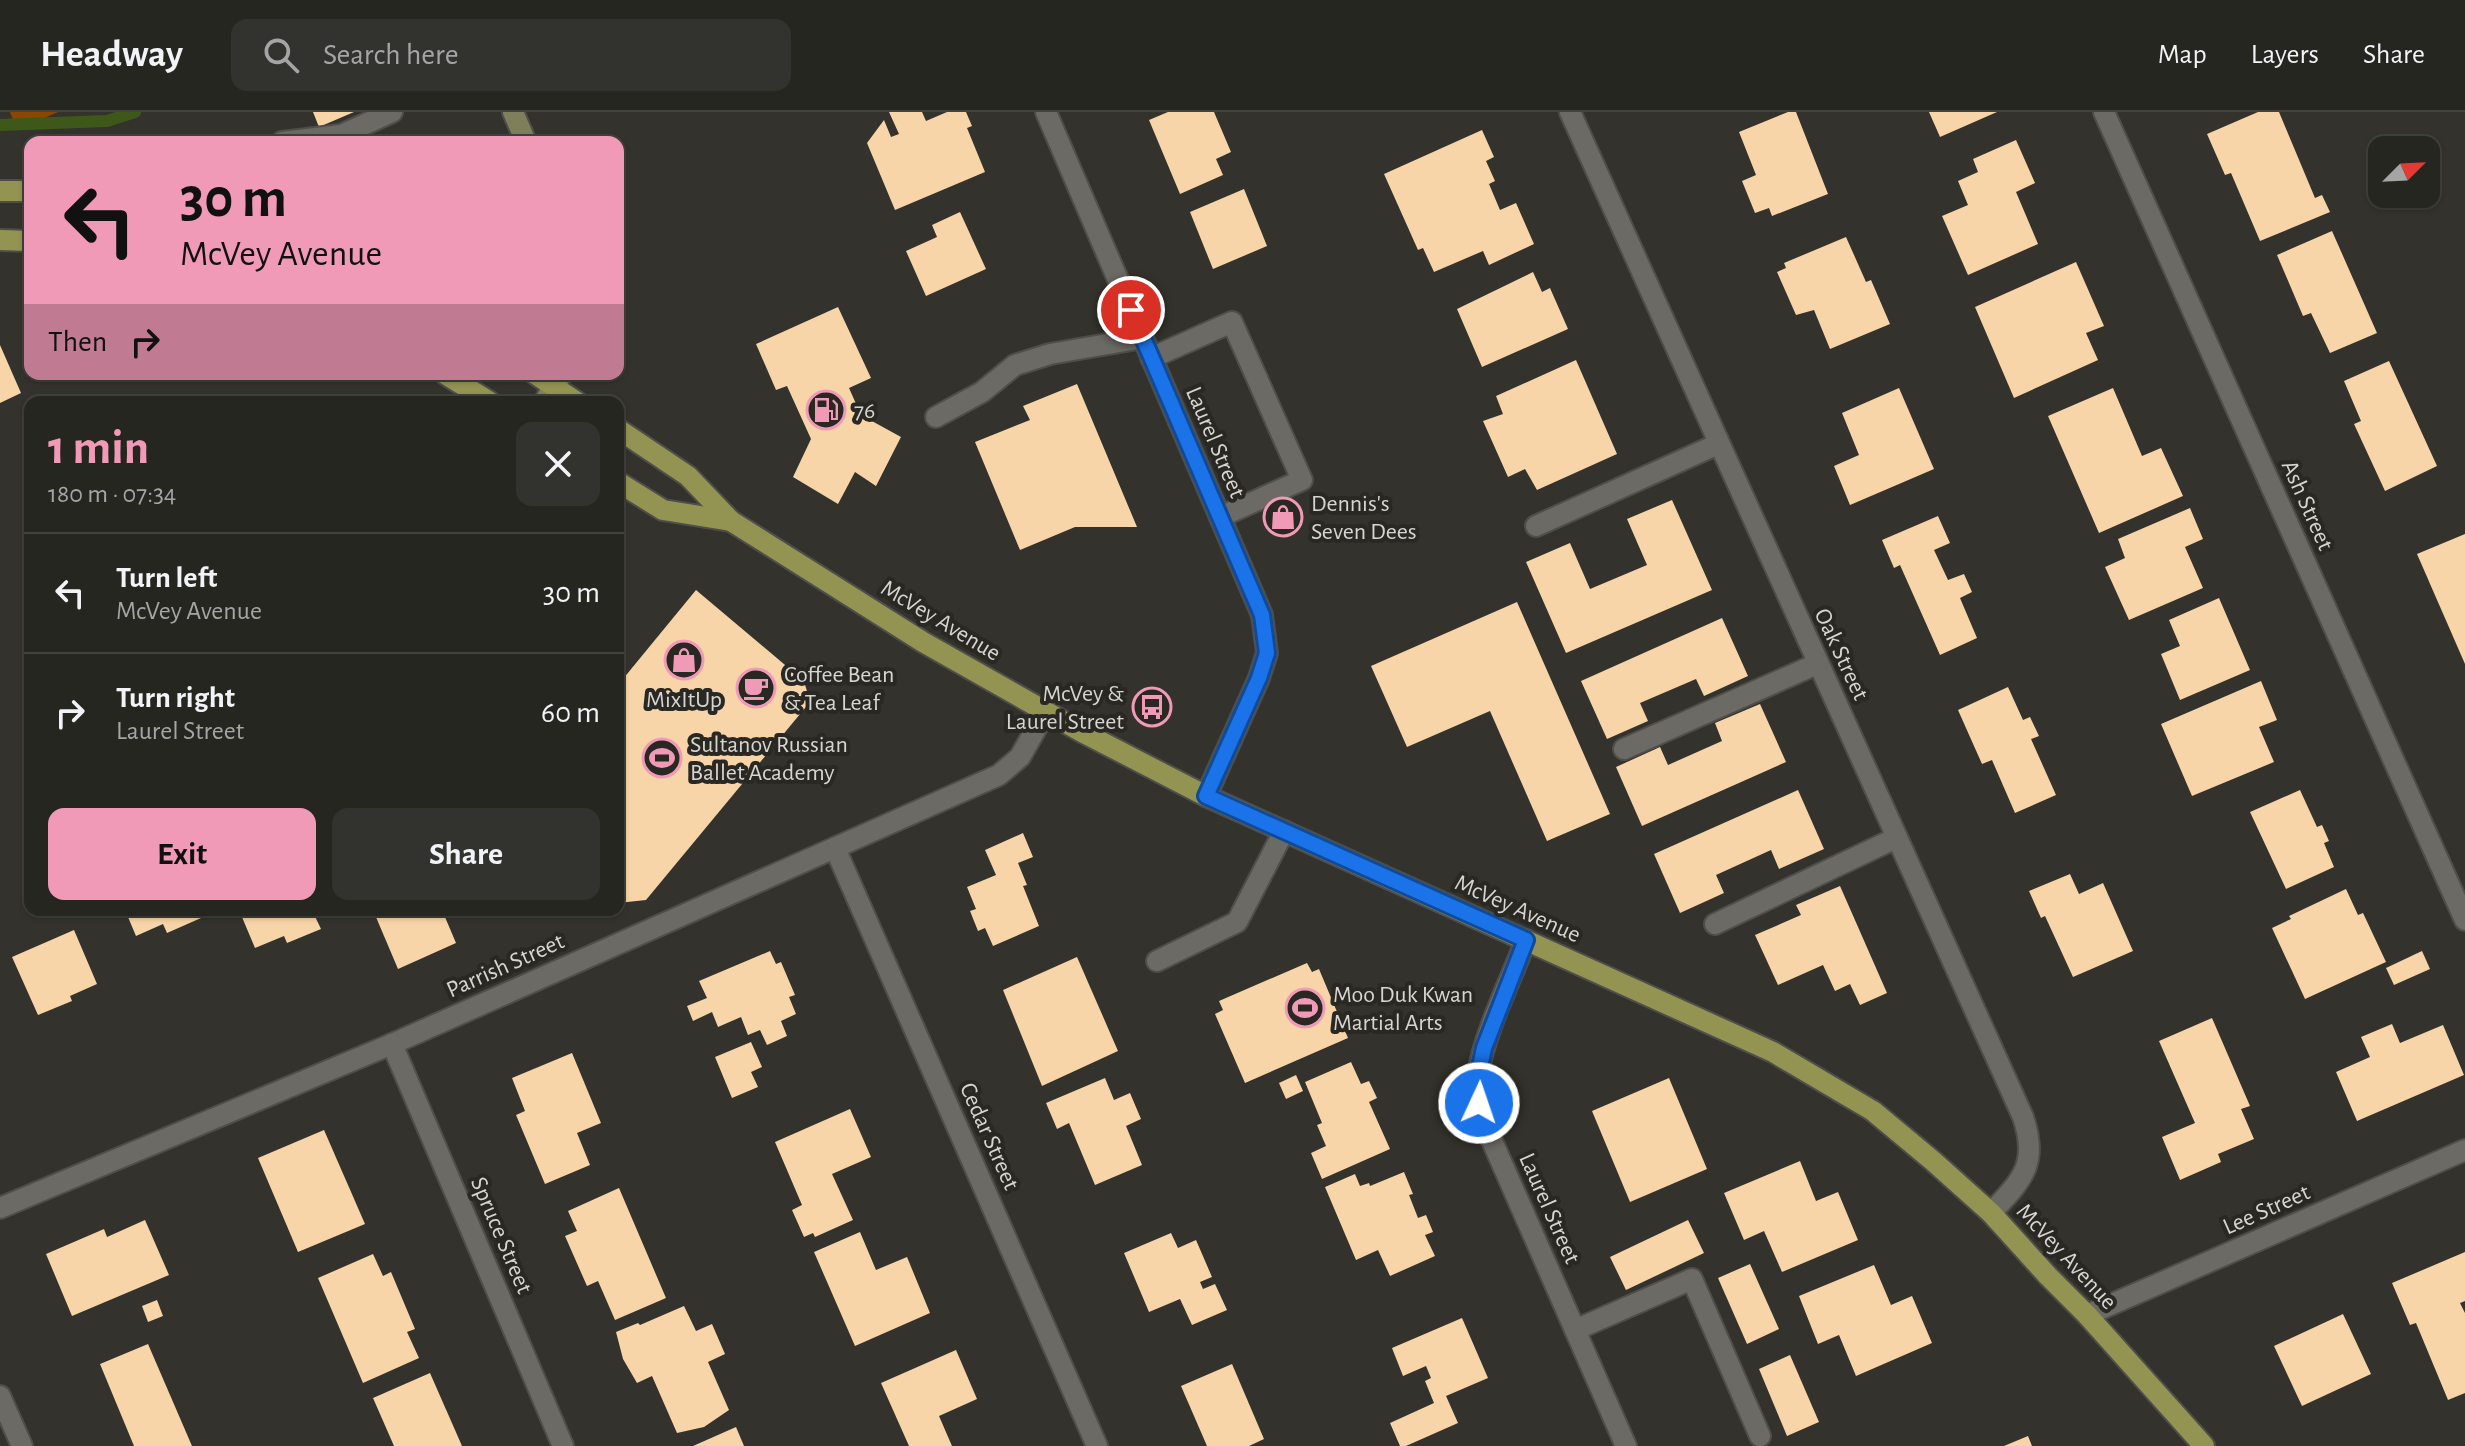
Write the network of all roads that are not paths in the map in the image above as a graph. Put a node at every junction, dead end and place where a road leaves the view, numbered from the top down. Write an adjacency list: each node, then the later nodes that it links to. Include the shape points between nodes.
1 (392, 112): 6 (street)
2 (513, 112): 7 (main road)
3 (1046, 112): 12 (street, Laurel Street)
4 (1570, 112): 18 (street, Oak Street)
5 (2104, 112): 30 (street, Ash Street)
6 (333, 136)
7 (523, 136)
8 (0, 191): 9 (main road)
9 (24, 191)
10 (0, 240): 11 (main road)
11 (24, 241)
12 (1143, 338): 13 (street, Laurel Street); 16 (street, via 1015,365 982,392)
13 (1151, 358): 20 (street, Laurel Street); 20 (street, via 1232,322 1302,480)
14 (455, 380): 15 (main road)
15 (480, 396)
16 (936, 417)
17 (624, 433): 21 (main road, McVey Avenue, via 688,476)
18 (1718, 444): 22 (street); 23 (street, Oak Street)
19 (624, 486): 21 (main road, McVey Avenue, via 663,510)
20 (1220, 517): 26 (street, Laurel Street, via 1262,615 1267,653)
21 (731, 521): 24 (main road, McVey Avenue, via 923,642)
22 (1536, 526)
23 (1817, 664): 25 (street); 28 (street, Oak Street)
24 (1046, 711): 26 (main road, McVey Avenue); 29 (street, Parrish Street, via 1020,757 999,775)
25 (1624, 749)
26 (1206, 796): 27 (main road, McVey Avenue)
27 (1284, 831): 32 (main road, McVey Avenue); 33 (street, via 1237,922)
28 (1896, 838): 31 (street); 37 (street, Oak Street, via 2028,1131 2026,1171)
29 (835, 848): 34 (street, Parrish Street); 44 (street, Cedar Street)
30 (2465, 920)
31 (1715, 924)
32 (1526, 940): 37 (main road, McVey Avenue, via 1773,1052 1823,1080 1873,1111); 39 (street, Laurel Street, via 1484,1048 1479,1103)
33 (1157, 961)
34 (392, 1044): 36 (street, Parrish Street); 43 (street, Spruce Street)
35 (2465, 1150): 38 (street, Lee Street)
36 (0, 1208)
37 (1991, 1213): 38 (main road, McVey Avenue)
38 (2087, 1315): 46 (main road, McVey Avenue)
39 (1575, 1330): 41 (street, via 1692,1279); 45 (street, Laurel Street)
40 (0, 1396): 42 (street)
41 (1760, 1436)
42 (22, 1446)
43 (563, 1446)
44 (1097, 1446)
45 (1626, 1446)
46 (2204, 1446)

